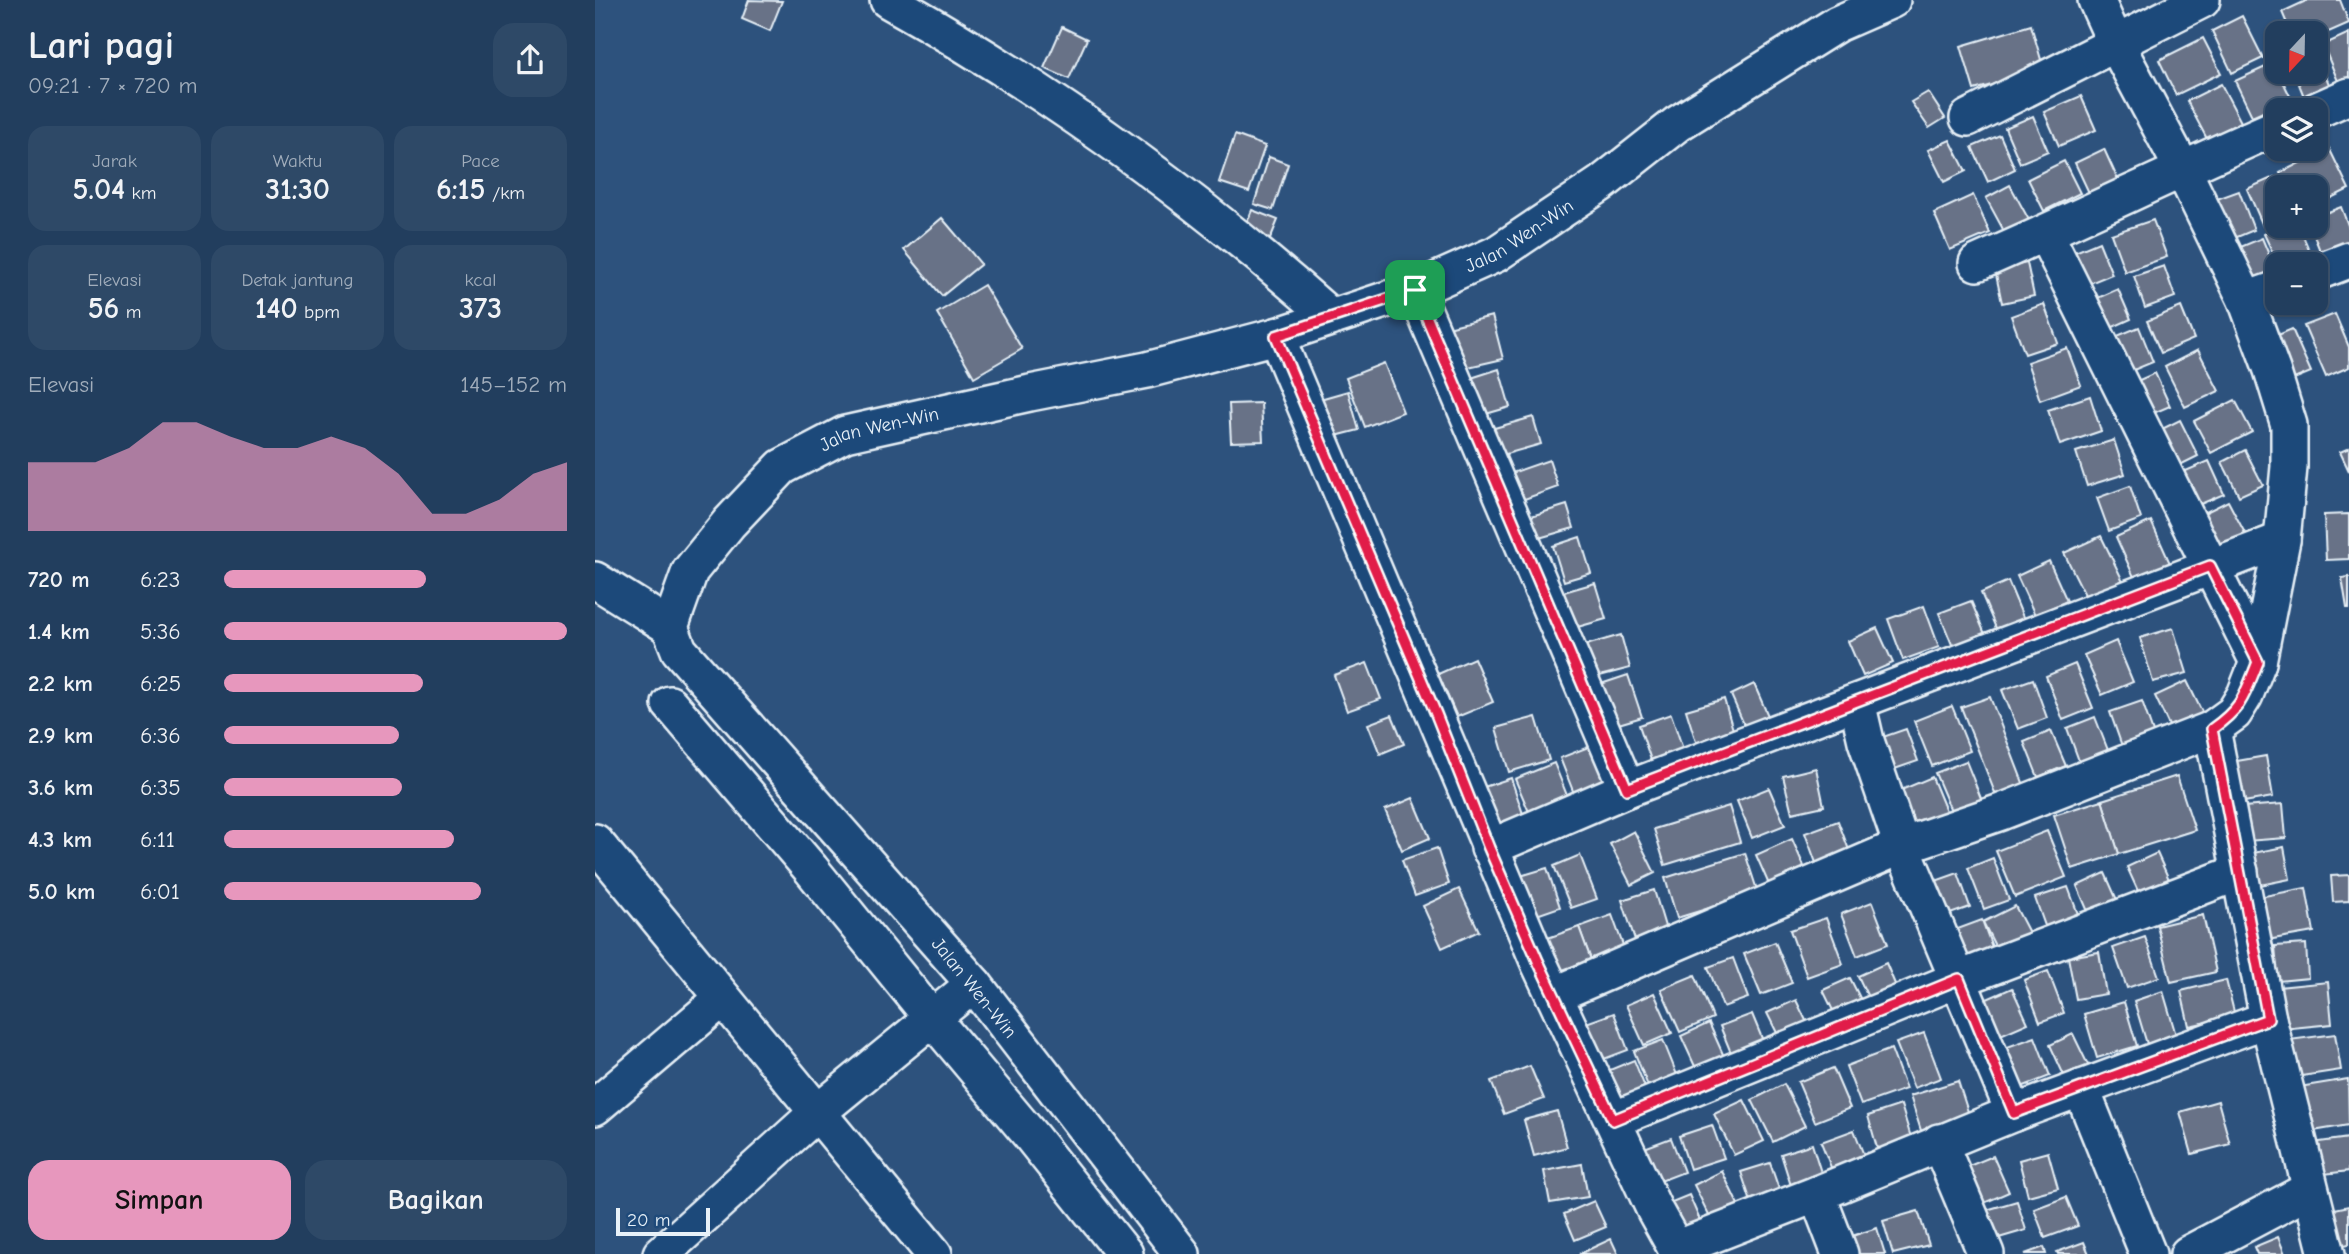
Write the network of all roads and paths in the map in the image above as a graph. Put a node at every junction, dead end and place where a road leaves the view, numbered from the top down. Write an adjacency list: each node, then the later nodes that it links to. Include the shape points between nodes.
1 (888, 0): 17 (street, via 1062,106 1157,175)
2 (1892, 0): 15 (street, Jalan Wen-Win, via 1837,24 1678,124 1602,183 1496,254)
3 (2096, 0): 5 (street)
4 (2201, 0): 5 (street)
5 (2115, 42): 8 (street); 10 (street)
6 (2349, 96): 7 (street)
7 (2328, 105)
8 (1968, 118)
9 (2265, 132): 10 (street)
10 (2182, 168): 11 (street); 16 (street)
11 (2045, 233): 13 (street); 20 (street)
12 (2349, 260): 14 (street)
13 (1977, 263)
14 (2328, 269)
15 (1415, 290): 17 (street, Jalan Wen-Win); 27 (street)
16 (2262, 294): 19 (street, via 2272,370 2289,425)
17 (1331, 317): 18 (street, Jalan Wen-Win)
18 (1276, 336): 22 (street, Jalan Wen-Win, via 1147,370 845,435 782,467 729,523 690,571); 30 (street)
19 (2282, 540): 20 (street); 23 (street)
20 (2210, 566): 23 (street); 24 (street)
21 (595, 580): 22 (street)
22 (670, 627): 33 (street, Jalan Wen-Win, via 679,650 702,678)
23 (2258, 662): 26 (street, via 2234,713)
24 (1857, 702): 27 (street); 29 (street)
25 (670, 704): 36 (street)
26 (2212, 729): 29 (street); 31 (street)
27 (1627, 789): 30 (street)
28 (595, 842): 35 (street)
29 (1902, 846): 32 (street); 34 (street)
30 (1489, 848): 34 (street)
31 (2240, 872): 32 (street); 37 (street)
32 (1959, 979): 41 (street); 42 (street)
33 (974, 984): 36 (street); 50 (street, Jalan Wen-Win)
34 (1554, 995): 42 (street)
35 (723, 998): 39 (street); 40 (street)
36 (932, 1018): 40 (street); 49 (street)
37 (2268, 1019): 38 (street); 44 (street)
38 (2081, 1088): 41 (street); 53 (street)
39 (600, 1093)
40 (818, 1112): 46 (street); 48 (street)
41 (2014, 1113): 43 (street)
42 (1613, 1120): 47 (street)
43 (1939, 1142): 45 (street); 52 (street)
44 (2309, 1190): 54 (street); 55 (street)
45 (1817, 1194): 47 (street); 51 (street)
46 (920, 1249)
47 (1678, 1251)
48 (661, 1254)
49 (1125, 1254)
50 (1182, 1254)
51 (1840, 1254)
52 (1986, 1254)
53 (2148, 1254)
54 (2188, 1254)
55 (2327, 1254)

